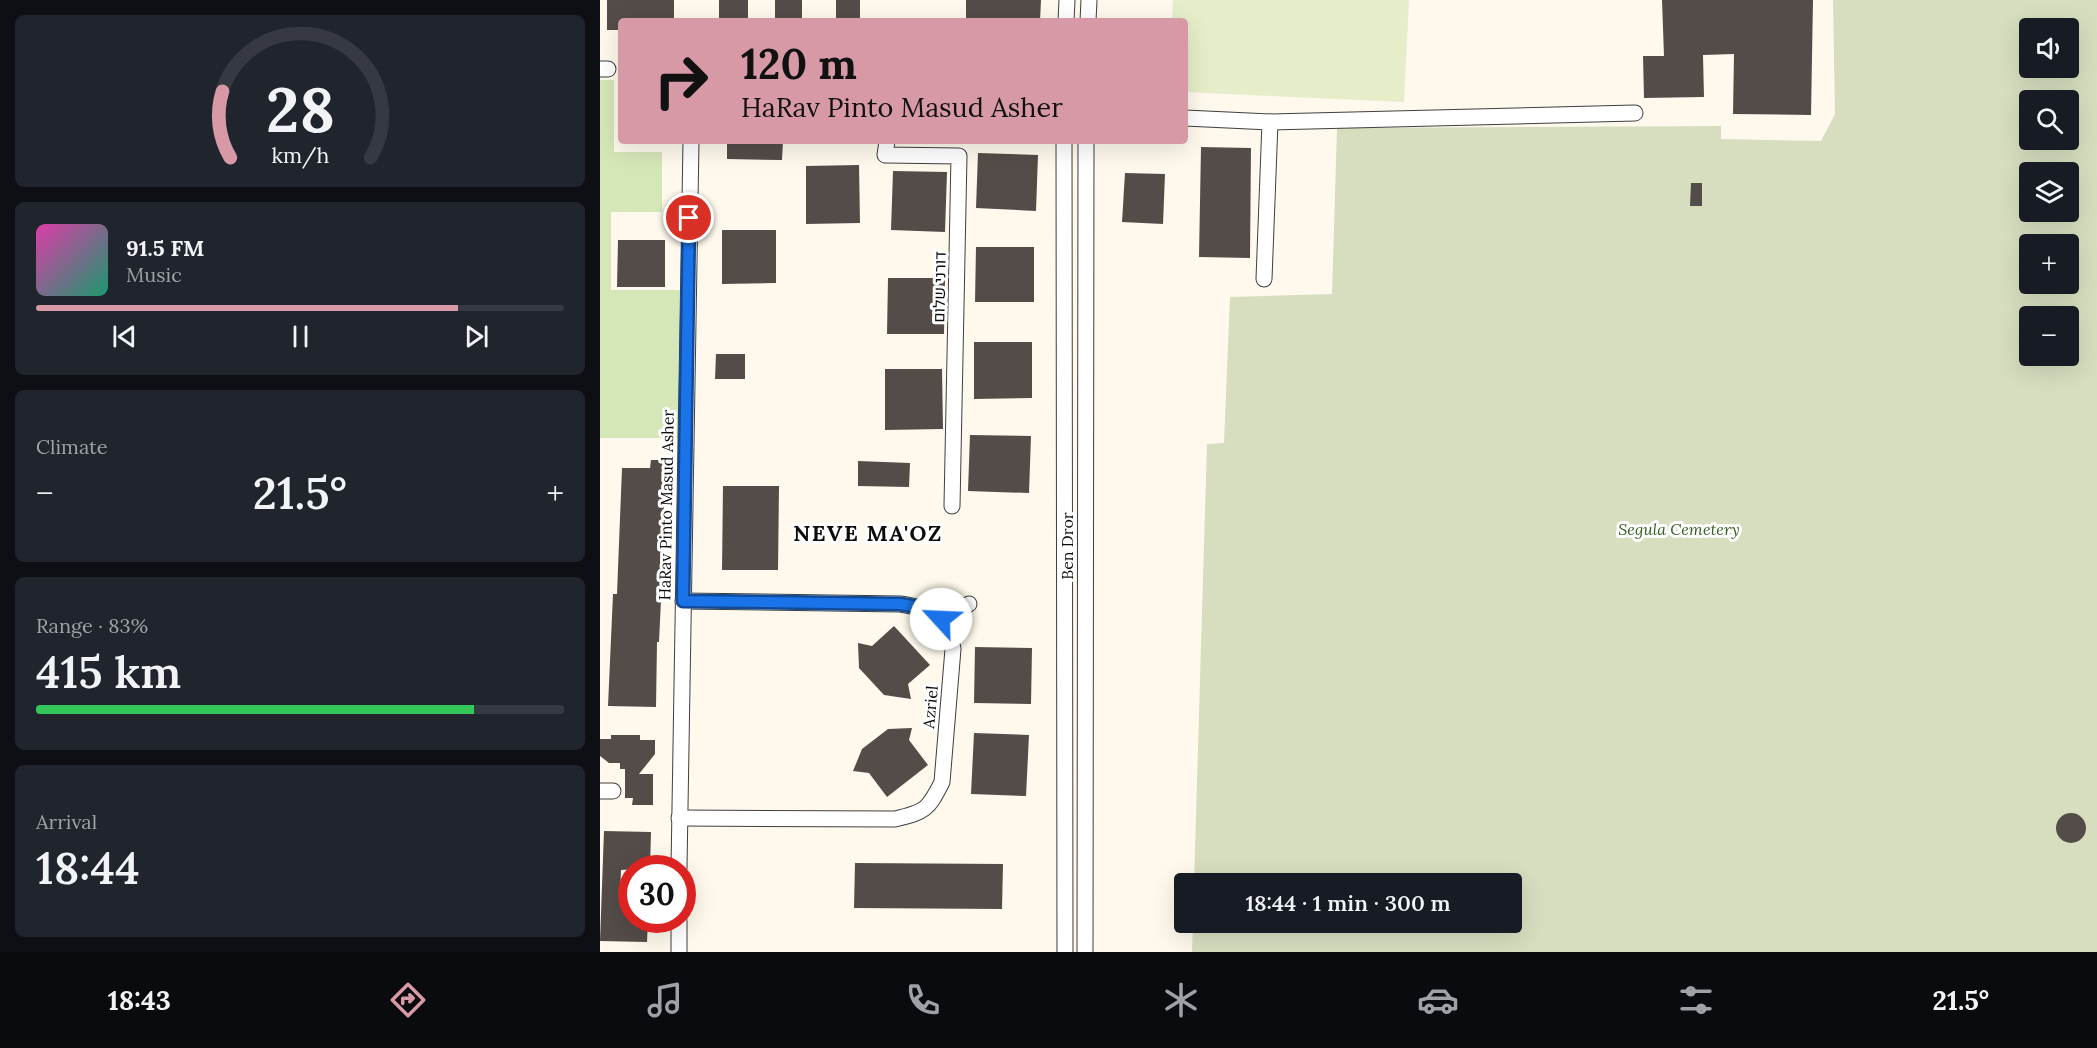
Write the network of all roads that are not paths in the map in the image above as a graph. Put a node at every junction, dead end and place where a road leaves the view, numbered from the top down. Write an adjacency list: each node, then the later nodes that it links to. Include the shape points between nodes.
1 (1066, 0): 3 (street)
2 (1089, 0): 4 (street)
3 (1066, 18)
4 (1088, 18)
5 (1635, 113): 7 (street)
6 (1188, 118): 7 (street)
7 (1269, 122): 12 (street)
8 (691, 144): 14 (street, HaRav Pinto Masud Asher)
9 (887, 144): 13 (street, דורני שלום, via 885,154 959,156)
10 (1064, 144): 19 (street, Ben Dror)
11 (1086, 144): 20 (street, Ben Dror)
12 (1264, 279)
13 (952, 506)
14 (683, 601): 16 (street, via 900,604 924,608); 17 (street, HaRav Pinto Masud Asher)
15 (969, 604): 16 (street)
16 (941, 619): 17 (street, Azriel, via 950,633 953,649 942,782 933,800 920,813 895,819)
17 (679, 818): 18 (street, HaRav Pinto Masud Asher)
18 (679, 855)
19 (1065, 927): 23 (street); 24 (street, Ben Dror)
20 (1085, 932): 25 (street, Ben Dror); 26 (street)
21 (679, 933): 22 (street)
22 (679, 952)
23 (1056, 952)
24 (1065, 952)
25 (1085, 952)
26 (1097, 952)

